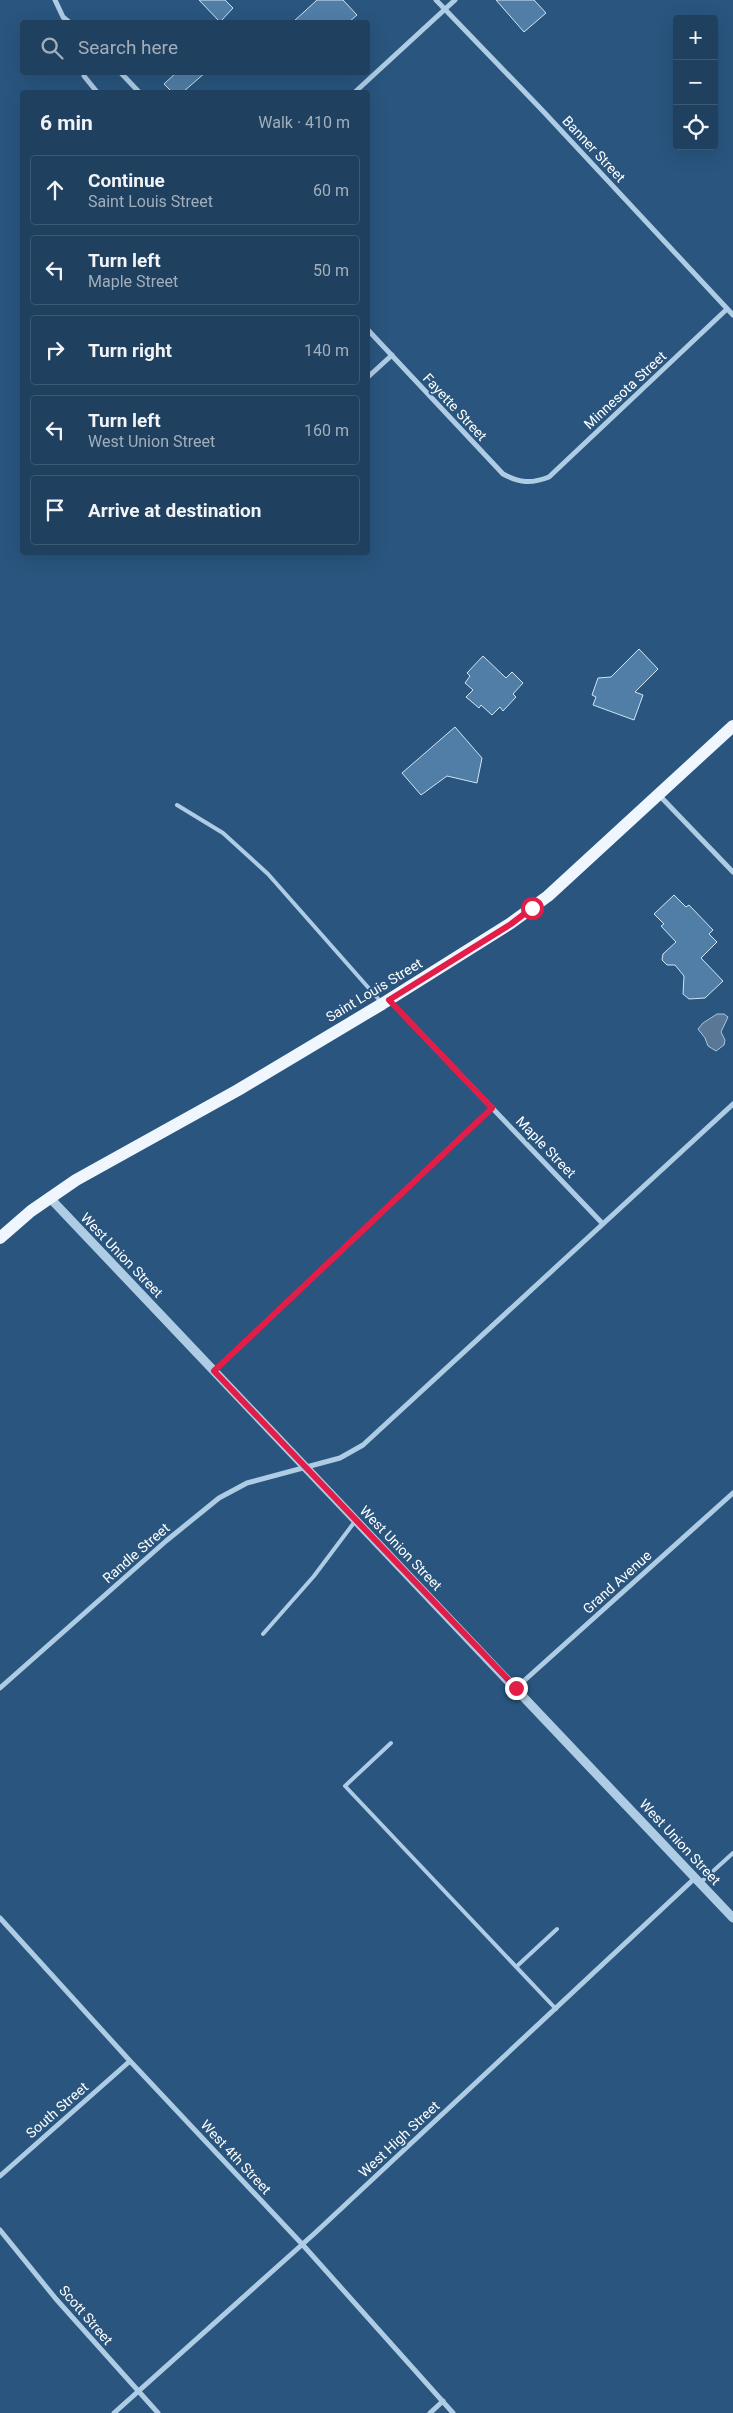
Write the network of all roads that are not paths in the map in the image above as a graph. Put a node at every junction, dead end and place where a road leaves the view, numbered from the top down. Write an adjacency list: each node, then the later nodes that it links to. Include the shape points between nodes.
1 (55, 0): 5 (street)
2 (436, 0): 4 (street, Banner Street)
3 (455, 0): 4 (street)
4 (445, 9): 10 (street); 11 (street, Banner Street)
5 (67, 20)
6 (84, 75): 8 (street)
7 (123, 75): 9 (street)
8 (95, 90)
9 (138, 90)
10 (357, 90)
11 (727, 309): 12 (street, Banner Street); 16 (street, Minnesota Street, via 549,477)
12 (733, 315)
13 (370, 332): 14 (street, Fayette Street)
14 (392, 355): 15 (street); 16 (street, Fayette Street, via 503,474 516,481)
15 (370, 375)
16 (535, 482)
17 (733, 726): 18 (main road, Saint Louis Street)
18 (659, 794): 20 (street); 21 (main road, Saint Louis Street, via 511,924)
19 (178, 805): 21 (lane, via 224,834 268,874)
20 (733, 872)
21 (386, 1002): 23 (street, Maple Street); 24 (main road, Saint Louis Street)
22 (733, 1104): 25 (street, Randle Street)
23 (492, 1108): 25 (street, Maple Street); 27 (lane)
24 (49, 1198): 26 (main road, Saint Louis Street); 27 (street, West Union Street)
25 (603, 1224): 28 (street, Randle Street, via 363,1445 340,1458)
26 (0, 1238)
27 (214, 1371): 28 (street, West Union Street)
28 (304, 1466): 30 (street, West Union Street); 32 (street, Randle Street, via 247,1483 219,1498)
29 (733, 1493): 33 (street, Grand Avenue)
30 (356, 1520): 31 (lane, via 314,1576); 33 (street, West Union Street)
31 (263, 1634)
32 (0, 1688)
33 (516, 1688): 36 (street, West Union Street)
34 (391, 1743): 40 (lane, via 345,1786)
35 (733, 1853): 36 (lane)
36 (697, 1881): 38 (street, West Union Street); 41 (street, West High Street)
37 (0, 1918): 42 (street, West 4th Street)
38 (733, 1918)
39 (556, 1929): 40 (lane)
40 (516, 1967): 41 (lane)
41 (556, 2009): 45 (street, West High Street)
42 (130, 2061): 43 (street, South Street); 45 (street, West 4th Street)
43 (0, 2176)
44 (0, 2230): 46 (street, Scott Street)
45 (302, 2244): 46 (street, West High Street); 47 (street, West 4th Street)
46 (138, 2392): 48 (street, West High Street); 49 (street, Scott Street)
47 (443, 2401): 50 (street); 51 (street, West 4th Street)
48 (114, 2413)
49 (158, 2413)
50 (430, 2413)
51 (453, 2413)

